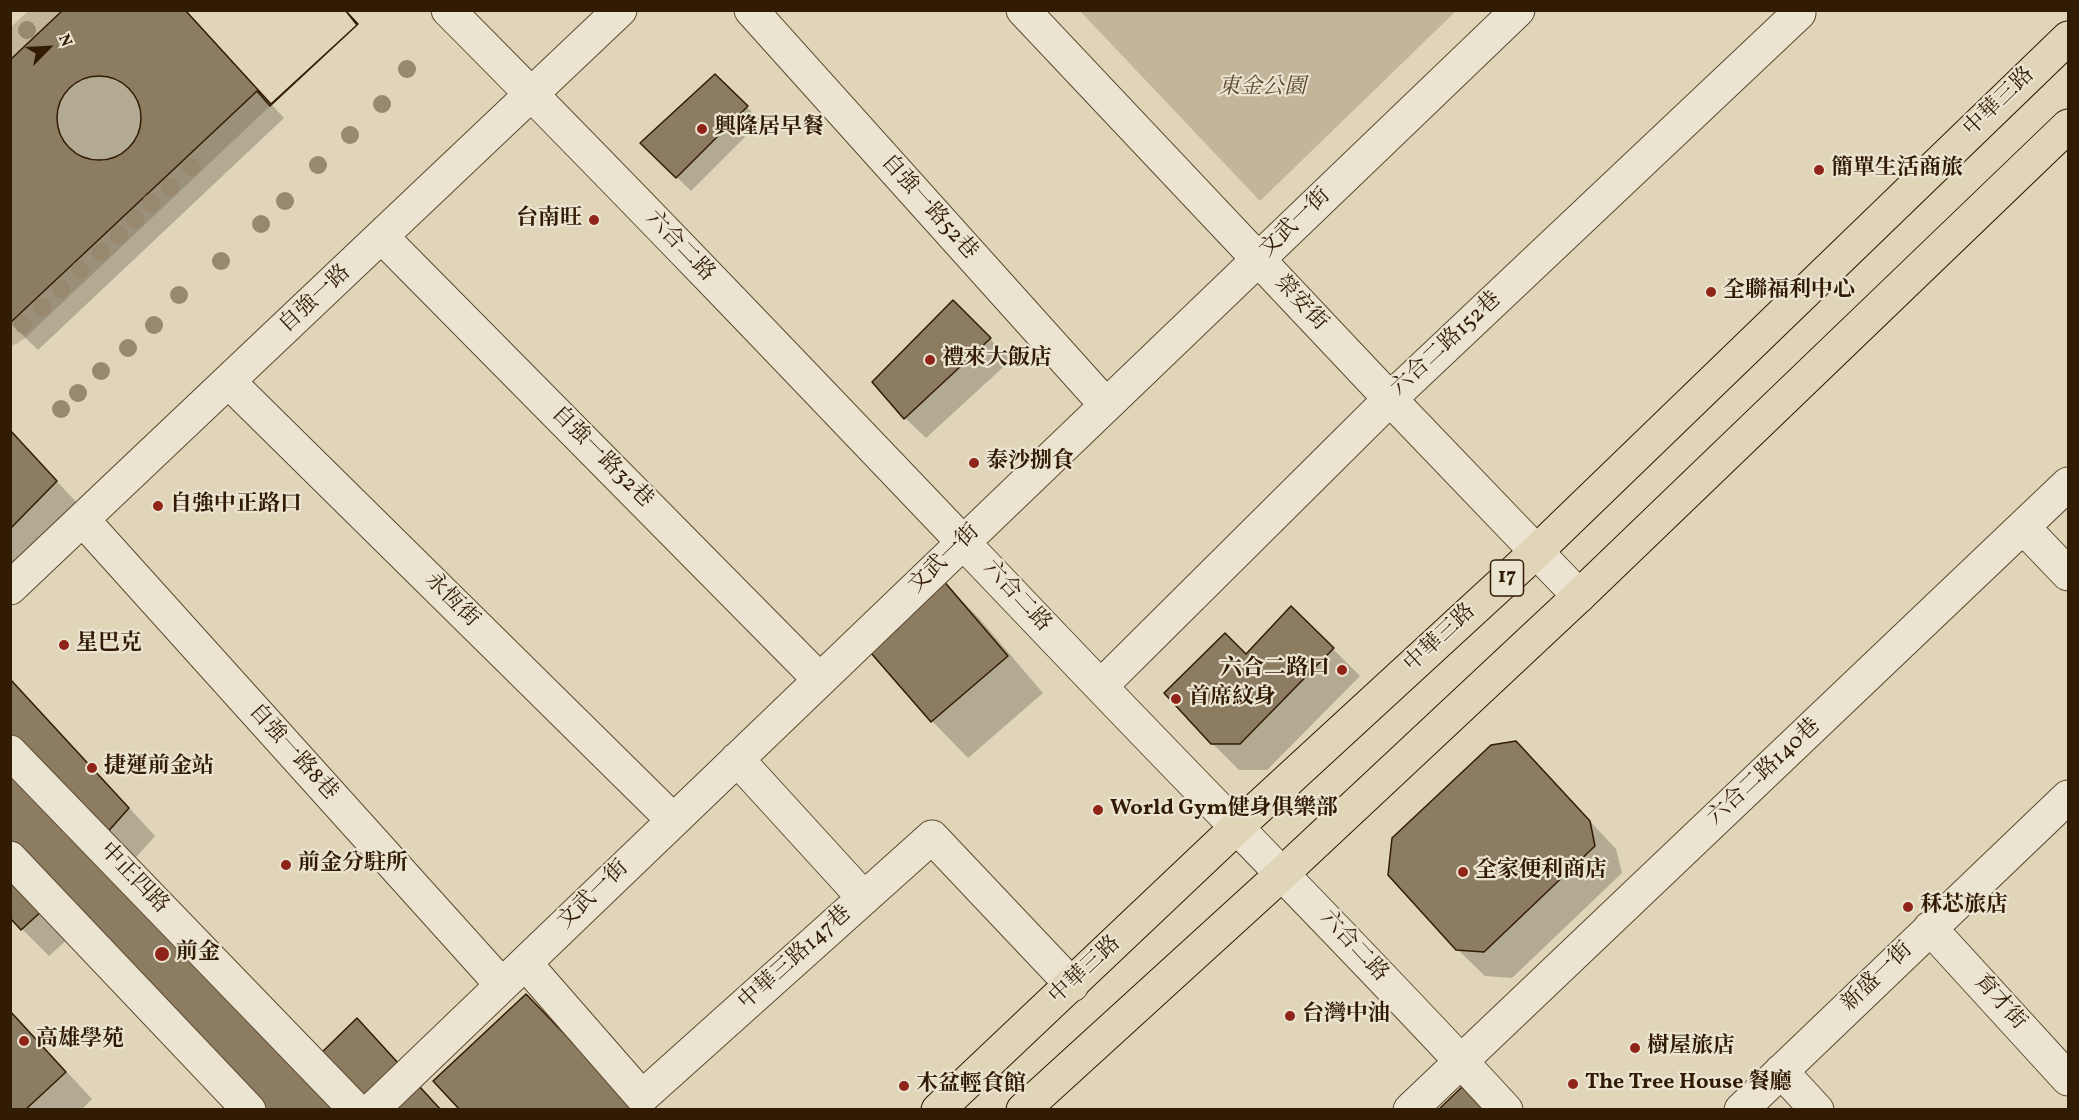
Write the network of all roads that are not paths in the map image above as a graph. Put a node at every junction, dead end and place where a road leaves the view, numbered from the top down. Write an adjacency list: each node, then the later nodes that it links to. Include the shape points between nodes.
1 (448, 10): 8 (street, 六合二路)
2 (620, 10): 8 (street, 自強一路)
3 (751, 10): 14 (street, 自強一路52巷)
4 (1023, 10): 11 (street, 榮安街)
5 (1518, 10): 11 (street, 文武一街)
6 (1797, 10): 13 (street, 六合二路152巷, via 1799,13)
7 (2068, 38): 19 (main road, 中華三路 / 17)
8 (532, 95): 10 (street, 自強一路); 18 (street, 六合二路)
9 (2068, 126): 22 (main road)
10 (382, 237): 12 (street, 自強一路); 23 (street, 自強一路32巷)
11 (1259, 260): 13 (street, 榮安街); 14 (street, 文武一街)
12 (229, 382): 16 (street, 自強一路); 28 (street, 永恆街)
13 (1389, 399): 19 (street, 榮安街); 24 (street, 六合二路152巷)
14 (1106, 405): 18 (street, 文武一街)
15 (2068, 483): 17 (street, 六合二路140巷)
16 (83, 520): 21 (street, 自強一路); 35 (street, 自強一路8巷)
17 (2024, 528): 20 (street); 37 (street, 六合二路140巷)
18 (964, 542): 23 (street, 文武一街); 24 (street, 六合二路)
19 (1537, 551): 22 (street, 榮安街); 29 (main road, 中華三路 / 17)
20 (2068, 574)
21 (10, 588)
22 (1579, 596): 31 (main road)
23 (820, 680): 26 (street, 文武一街)
24 (1101, 686): 29 (street, 六合二路)
25 (10, 752): 41 (street, 中正四路)
26 (737, 759): 28 (street, 文武一街); 32 (street)
27 (2064, 809): 33 (street, 新盛一街)
28 (674, 820): 34 (street, 文武一街)
29 (1237, 827): 31 (street, 六合二路); 36 (main road, 中華三路 / 17)
30 (10, 858): 40 (street)
31 (1283, 873): 37 (street, 六合二路); 44 (main road)
32 (864, 898): 34 (street, 中華三路147巷, via 642,1097); 36 (street, 中華三路147巷, via 932,837)
33 (1930, 928): 38 (street, 新盛一街); 39 (street, 育才街)
34 (525, 963): 35 (street, 文武一街)
35 (502, 985): 42 (street, 文武一街)
36 (1072, 985): 43 (main road, 中華三路 / 17)
37 (1461, 1061): 45 (street, 六合二路140巷); 46 (street, 六合二路)
38 (1781, 1071): 47 (street, 新盛一街); 48 (street)
39 (2068, 1079)
40 (249, 1110)
41 (356, 1110)
42 (372, 1110)
43 (938, 1110)
44 (1023, 1110)
45 (1410, 1110)
46 (1506, 1110)
47 (1741, 1110)
48 (1817, 1110)

